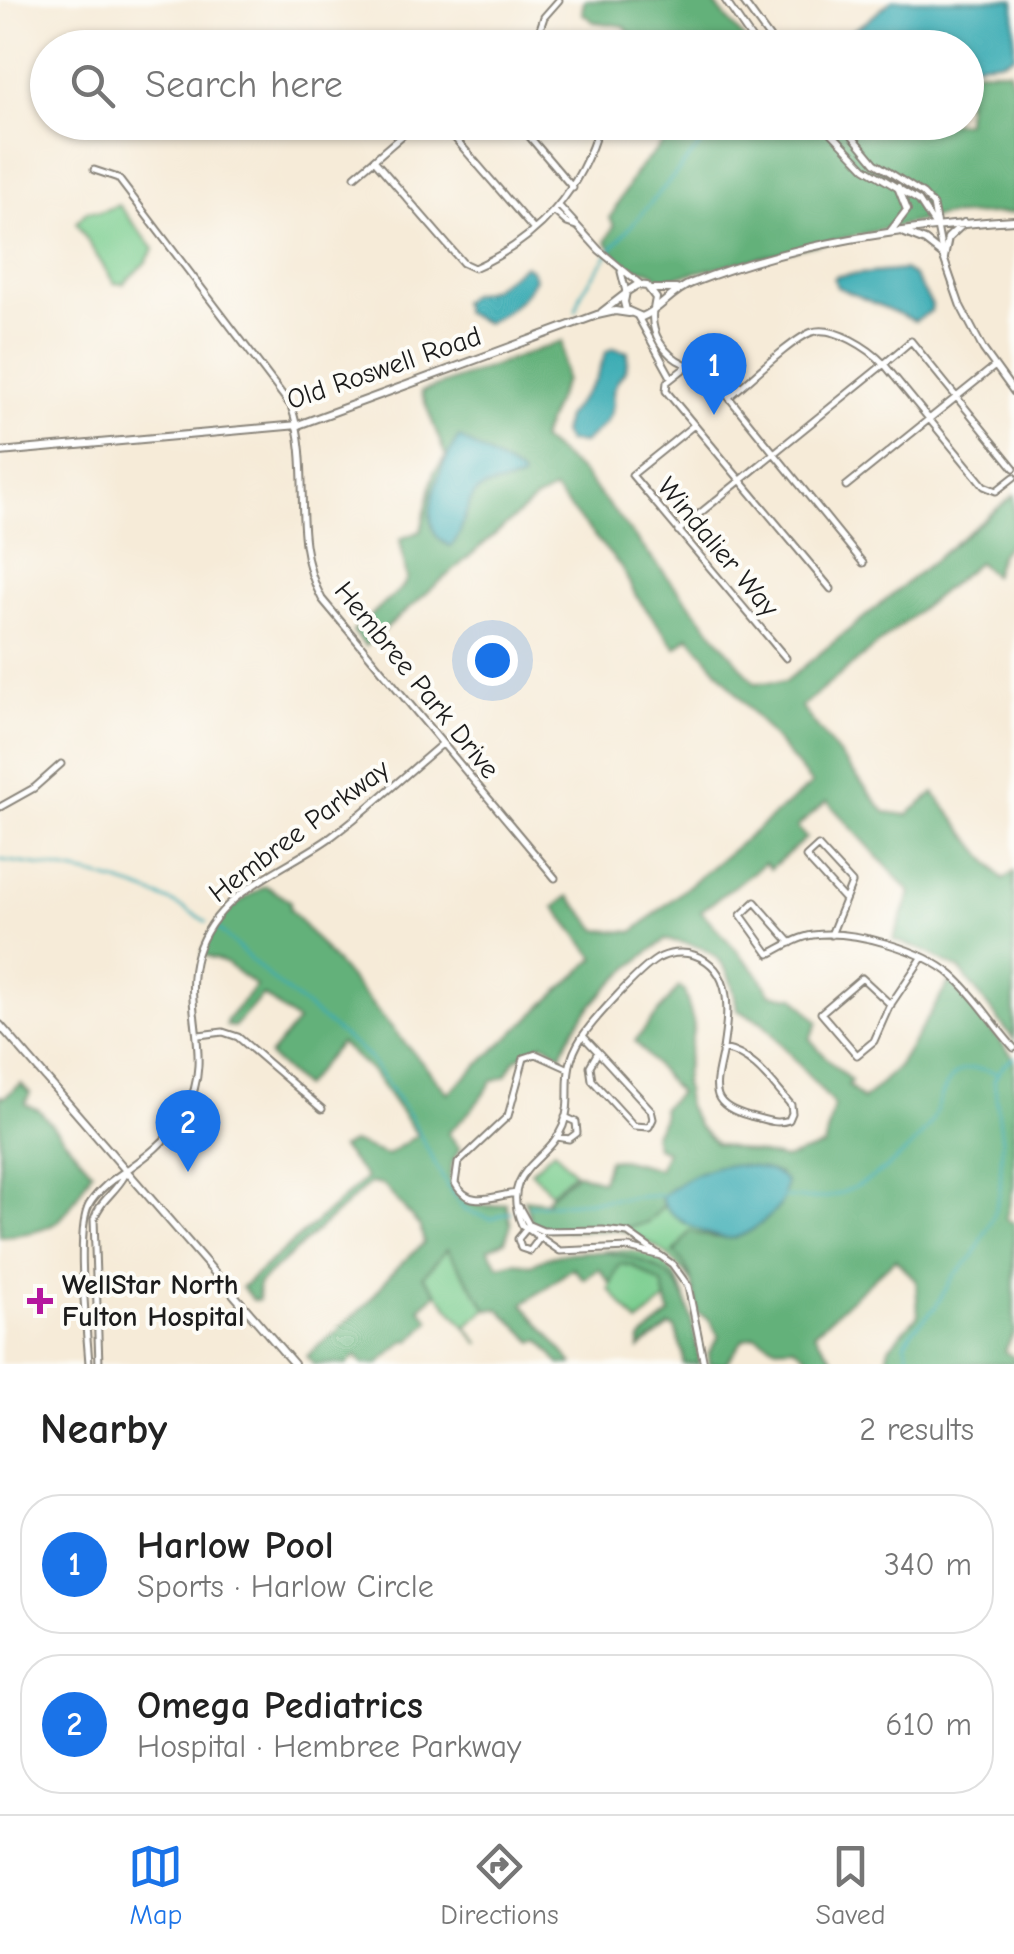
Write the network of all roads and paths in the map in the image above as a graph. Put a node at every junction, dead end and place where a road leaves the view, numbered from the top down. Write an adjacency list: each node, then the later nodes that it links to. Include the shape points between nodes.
1 (559, 0): 4 (street)
2 (725, 0): 5 (street)
3 (742, 0): 6 (street)
4 (540, 30)
5 (746, 30)
6 (764, 30)
7 (397, 140): 13 (street)
8 (456, 140): 22 (street)
9 (533, 140): 16 (street)
10 (594, 140): 16 (street)
11 (838, 140): 17 (street)
12 (856, 140): 21 (street, via 875,163 928,198)
13 (374, 160): 15 (street); 22 (street, via 470,268)
14 (94, 170): 43 (street, via 118,178 283,392)
15 (355, 176)
16 (574, 188): 18 (street)
17 (898, 188): 21 (street, via 922,204); 24 (street, via 908,210)
18 (558, 209): 22 (street); 26 (street)
19 (1014, 220): 20 (street)
20 (964, 223): 21 (street); 25 (street, via 948,238)
21 (936, 226): 23 (street); 25 (street)
22 (534, 230)
23 (899, 232): 24 (street); 25 (street)
24 (889, 233): 29 (street, via 767,260)
25 (944, 257): 37 (street, via 965,316)
26 (619, 269): 27 (street); 30 (street)
27 (642, 284): 28 (street); 30 (street, Old Roswell Road)
28 (651, 288): 29 (street); 31 (street)
29 (678, 289): 31 (street)
30 (626, 293): 32 (street); 33 (street, Old Roswell Road)
31 (654, 310): 34 (street); 35 (street, via 658,338)
32 (629, 313): 33 (street, Old Roswell Road); 34 (street, Old Roswell Road)
33 (597, 315): 43 (street, Old Roswell Road)
34 (638, 317): 38 (street)
35 (686, 364): 38 (street); 41 (street, via 701,363)
36 (884, 364): 40 (street, via 911,341); 41 (street, via 830,332 812,332); 42 (street); 46 (street)
37 (995, 366): 39 (street); 40 (street)
38 (671, 377): 44 (street, via 666,391)
39 (1014, 392)
40 (956, 396): 42 (street); 47 (street)
41 (729, 397): 46 (street)
42 (929, 419): 48 (street, via 990,491); 50 (street)
43 (298, 425): 45 (street, Old Roswell Road); 55 (street, Hembree Park Drive, via 302,540 314,584 332,615)
44 (694, 425): 49 (street); 51 (street, Windalier Way, via 632,475)
45 (0, 452)
46 (774, 453): 49 (street); 52 (street)
47 (1014, 468)
48 (1014, 477)
49 (740, 480): 51 (street); 53 (street)
50 (846, 486)
51 (678, 531): 54 (street, Windalier Way)
52 (862, 562)
53 (830, 588)
54 (786, 658)
55 (442, 744): 58 (street, Hembree Park Drive); 65 (street, Hembree Parkway, via 334,835 245,889 220,912 194,968)
56 (61, 764): 57 (street)
57 (0, 807)
58 (555, 878)
59 (846, 900): 59 (street, via 852,884 818,846 806,857); 60 (street)
60 (832, 936): 61 (street); 62 (street, via 880,942)
61 (792, 943): 61 (street, via 769,954 740,914 755,902)
62 (922, 958): 63 (street); 68 (street, via 952,976)
63 (891, 1004): 63 (street, via 874,1041 857,1055 821,1013 862,978)
64 (0, 1025): 74 (street)
65 (199, 1035): 71 (street, via 238,1037); 74 (street, Hembree Parkway, via 198,1074 186,1110)
66 (583, 1036): 67 (street, via 650,964 685,953 708,962 723,982); 69 (street); 70 (street)
67 (722, 1048): 67 (street, via 716,1088 722,1104 778,1123 789,1120 791,1105 756,1066)
68 (1014, 1048)
69 (598, 1052): 69 (street, via 651,1110 649,1126 634,1126 592,1080)
70 (567, 1068): 72 (street); 75 (street, via 526,1056 508,1116 458,1162 455,1183 465,1195 478,1200)
71 (322, 1109)
72 (565, 1117): 73 (street); 73 (street, via 576,1122 577,1132 568,1140)
73 (557, 1137): 75 (street, via 526,1167)
74 (126, 1173): 79 (street, via 88,1206); 80 (street, via 94,1219); 83 (street)
75 (516, 1193): 76 (street)
76 (528, 1227): 77 (street); 77 (street, via 518,1238 520,1248 530,1251)
77 (541, 1235): 78 (street, via 560,1251 628,1248); 78 (street, via 628,1233)
78 (661, 1256): 84 (street, via 688,1286)
79 (86, 1298): 80 (street); 81 (street)
80 (96, 1298): 82 (street)
81 (89, 1364)
82 (99, 1364)
83 (294, 1364)
84 (704, 1364)

